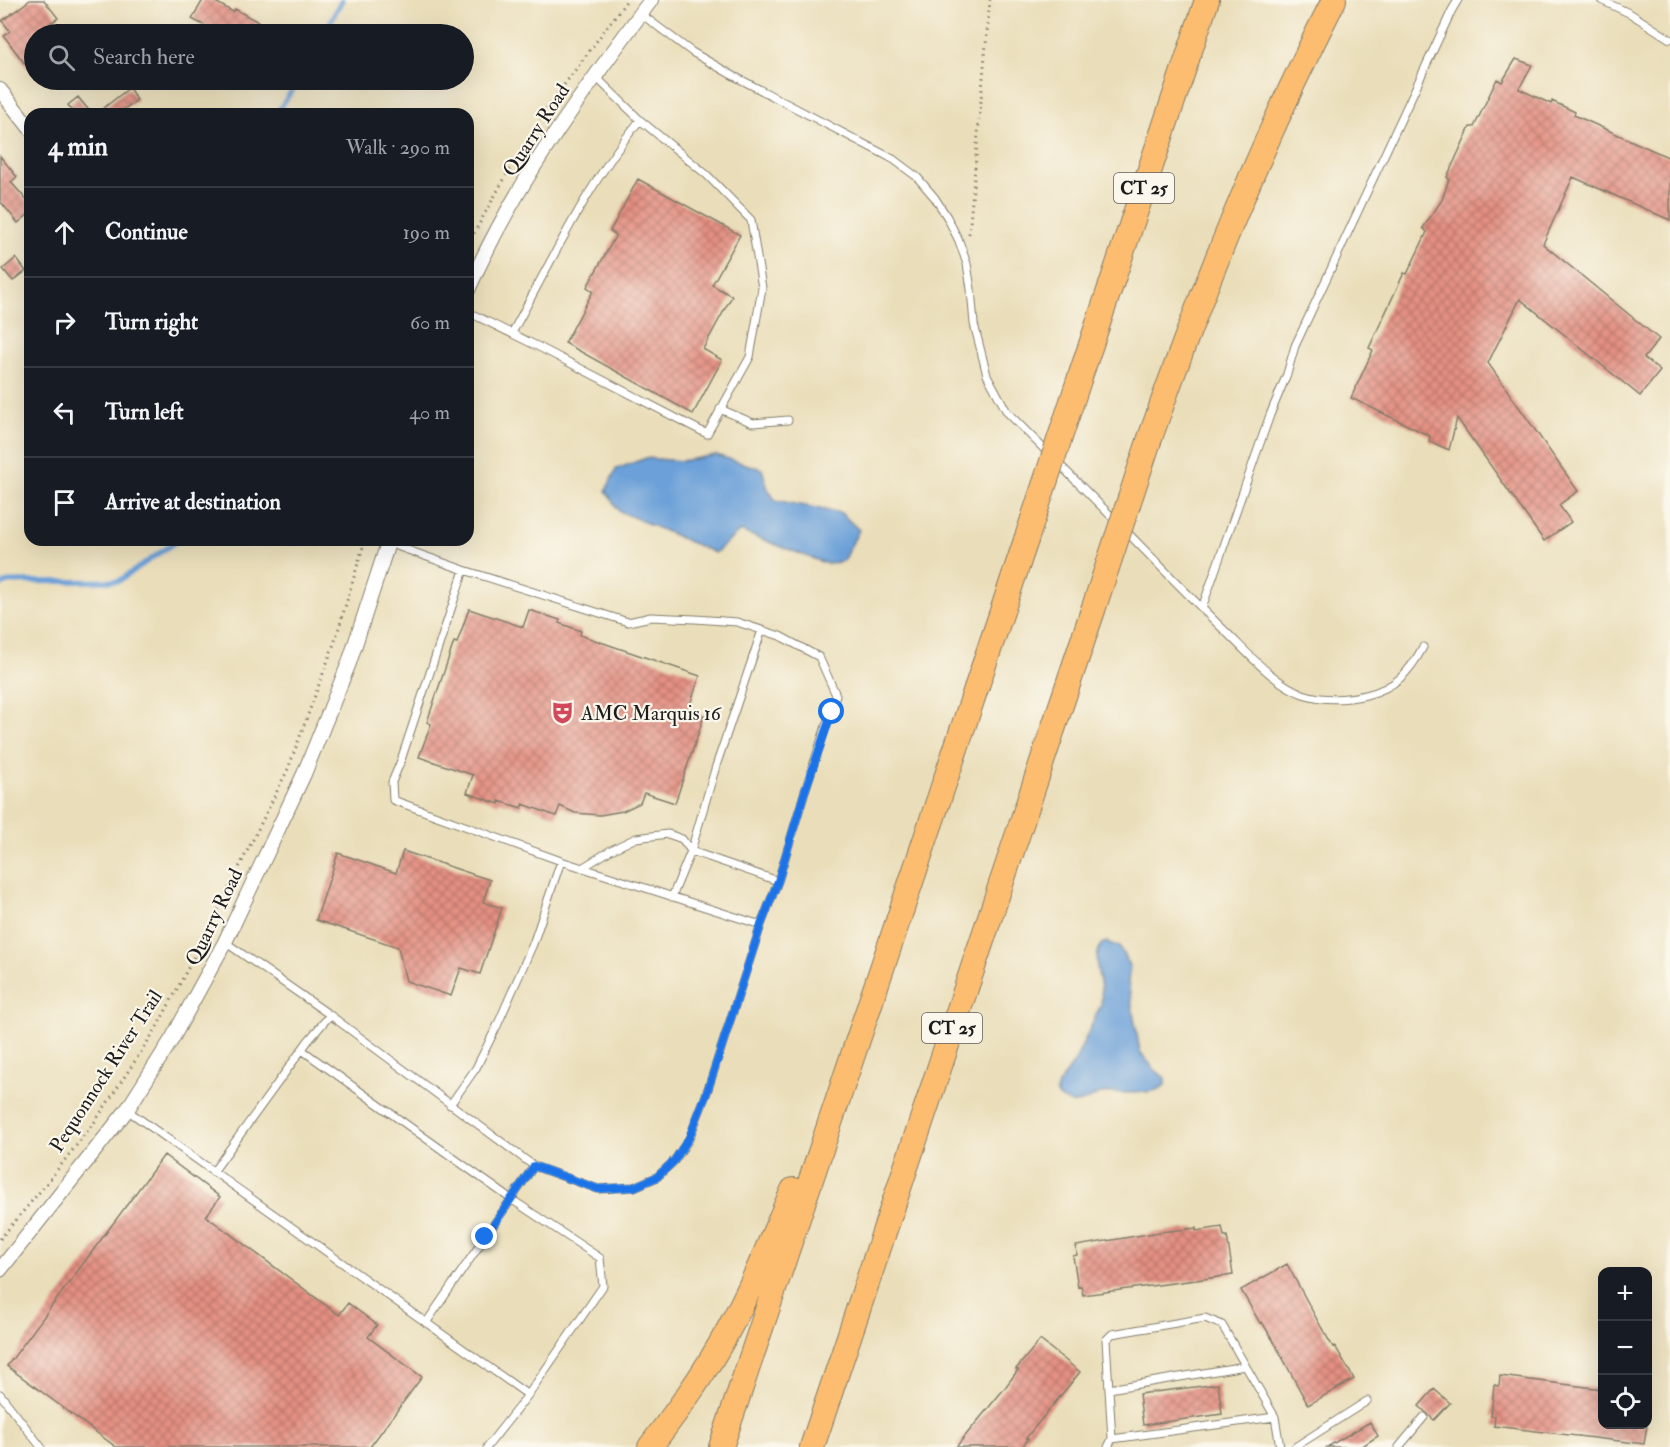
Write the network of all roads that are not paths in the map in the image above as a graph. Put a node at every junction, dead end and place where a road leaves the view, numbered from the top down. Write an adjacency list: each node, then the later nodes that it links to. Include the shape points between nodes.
1 (651, 0): 7 (street, Quarry Road)
2 (1207, 0): 33 (highway, CT 25, bridge)
3 (1334, 0): 13 (highway, CT 25)
4 (1348, 0): 13 (highway)
5 (1458, 0): 22 (lane, via 1296,346)
6 (1601, 0): 8 (lane)
7 (641, 14): 9 (street, Quarry Road); 22 (lane, via 712,64 893,159 917,177 935,198 959,242 967,264 974,324 987,375 1007,412)
8 (1670, 39)
9 (595, 76): 12 (lane); 14 (street, Quarry Road, via 537,161)
10 (0, 90): 11 (street)
11 (24, 120)
12 (640, 120): 16 (lane, via 619,145 582,206); 17 (lane, via 707,175 751,220 762,288 750,357)
13 (1274, 125): 54 (highway, CT 25, bridge, via 1209,280 1150,438)
14 (474, 278)
15 (474, 315): 16 (lane)
16 (512, 333): 17 (lane, via 706,434)
17 (720, 409): 18 (lane, via 753,423)
18 (788, 420)
19 (387, 546): 31 (street, Quarry Road, via 349,663 304,774)
20 (399, 546): 21 (lane)
21 (464, 570): 23 (lane, via 628,622 651,617 695,619 737,622); 26 (lane, via 392,782 393,800)
22 (1202, 608): 24 (lane, via 1280,682 1316,698 1355,698 1383,690 1404,676)
23 (762, 630): 25 (lane); 28 (lane, via 819,657 836,696)
24 (1423, 647)
25 (691, 851): 27 (lane, via 682,839 668,834 636,838); 28 (lane); 29 (lane)
26 (561, 861): 27 (lane); 35 (lane, via 533,944 497,1026 476,1068)
27 (582, 868): 29 (lane)
28 (778, 881): 30 (lane)
29 (672, 897): 30 (lane)
30 (761, 925): 37 (lane, via 706,1095 689,1138 674,1161 657,1177 634,1187 598,1189)
31 (225, 942): 32 (lane); 36 (street, Quarry Road, via 172,1040)
32 (330, 1015): 34 (lane); 35 (lane)
33 (857, 1042): 52 (highway, via 744,1301 692,1390); 53 (highway, CT 25)
34 (302, 1050): 38 (lane); 39 (lane)
35 (450, 1105): 37 (lane)
36 (127, 1110): 38 (lane); 40 (street, Quarry Road)
37 (534, 1166): 39 (lane)
38 (213, 1172): 41 (lane)
39 (511, 1199): 41 (lane); 45 (lane, via 600,1258 603,1286)
40 (0, 1270)
41 (426, 1323): 45 (lane)
42 (1245, 1366): 43 (lane); 43 (lane, via 1222,1325 1205,1318 1112,1334 1106,1340); 48 (lane)
43 (1108, 1389): 49 (lane)
44 (0, 1394): 50 (lane)
45 (528, 1395): 51 (lane)
46 (1367, 1401): 57 (lane)
47 (1424, 1416): 58 (lane)
48 (1275, 1417): 49 (lane); 56 (lane)
49 (1112, 1439): 55 (lane)
50 (41, 1447)
51 (487, 1447)
52 (650, 1447)
53 (721, 1447)
54 (812, 1447)
55 (1108, 1447)
56 (1280, 1447)
57 (1295, 1447)
58 (1399, 1447)

